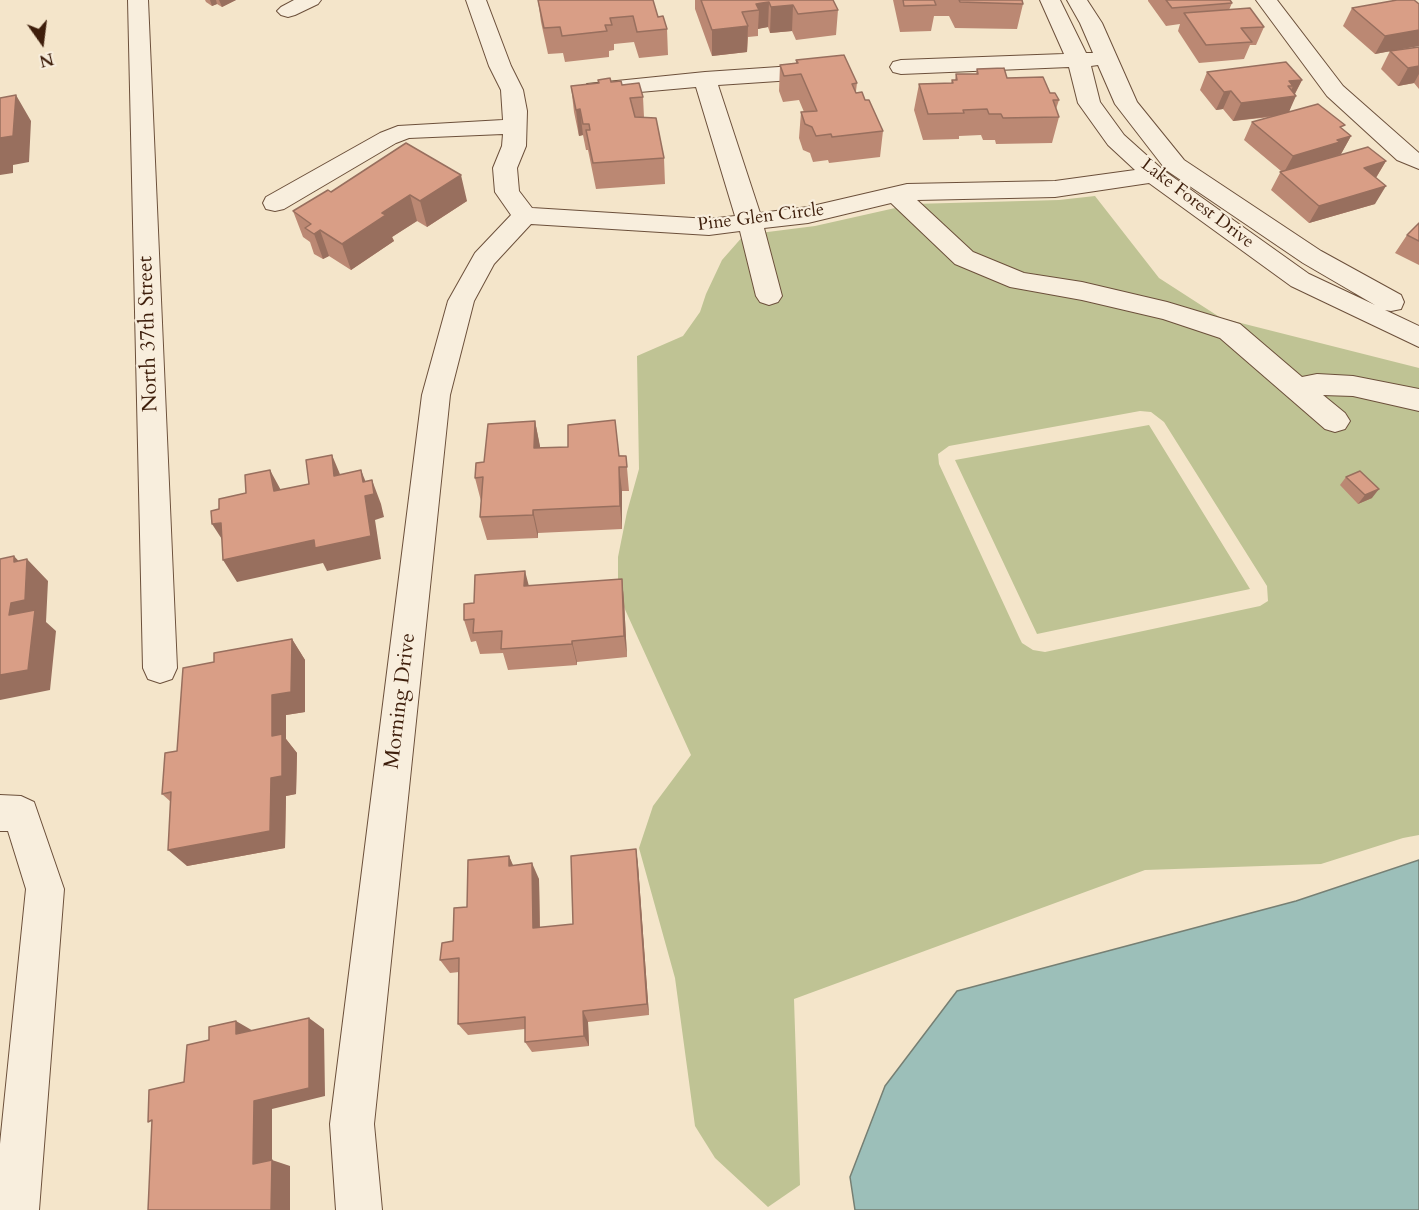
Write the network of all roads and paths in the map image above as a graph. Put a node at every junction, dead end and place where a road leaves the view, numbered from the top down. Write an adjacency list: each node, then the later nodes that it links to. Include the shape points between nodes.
1 (138, 0): 27 (street, North 37th Street)
2 (311, 0): 7 (street)
3 (476, 0): 14 (street, via 512,90)
4 (1050, 0): 9 (street, Lake Forest Drive)
5 (1077, 0): 8 (street, Lake Forest Drive)
6 (1266, 0): 15 (street, via 1335,91 1405,155)
7 (288, 11)
8 (1106, 58): 9 (street); 22 (street, Lake Forest Drive, via 1126,104 1175,165 1312,257)
9 (1078, 60): 10 (street); 16 (street, Lake Forest Drive, via 1089,103 1116,140)
10 (900, 67)
11 (834, 70): 12 (street)
12 (705, 79): 13 (street); 20 (street)
13 (581, 90)
14 (515, 127): 18 (street, via 406,131); 19 (street, via 514,146 505,168 507,192)
15 (1419, 162)
16 (1154, 175): 17 (street, Pine Glen Circle, via 1055,189); 23 (street, Lake Forest Drive, via 1300,280)
17 (897, 195): 20 (street, Pine Glen Circle, via 808,215); 24 (street, via 964,258 1019,281 1167,310 1230,332)
18 (275, 203)
19 (525, 216): 20 (street, Pine Glen Circle, via 709,227); 30 (street, Morning Drive, via 484,259 461,301 436,395 352,1124)
20 (750, 222): 21 (street)
21 (769, 296)
22 (1419, 317)
23 (1419, 337)
24 (1297, 388): 25 (street, via 1317,384 1353,386); 26 (street)
25 (1419, 400)
26 (1335, 422)
27 (160, 668)
28 (0, 813): 29 (street, via 21,814 45,889)
29 (16, 1210)
30 (359, 1210)

